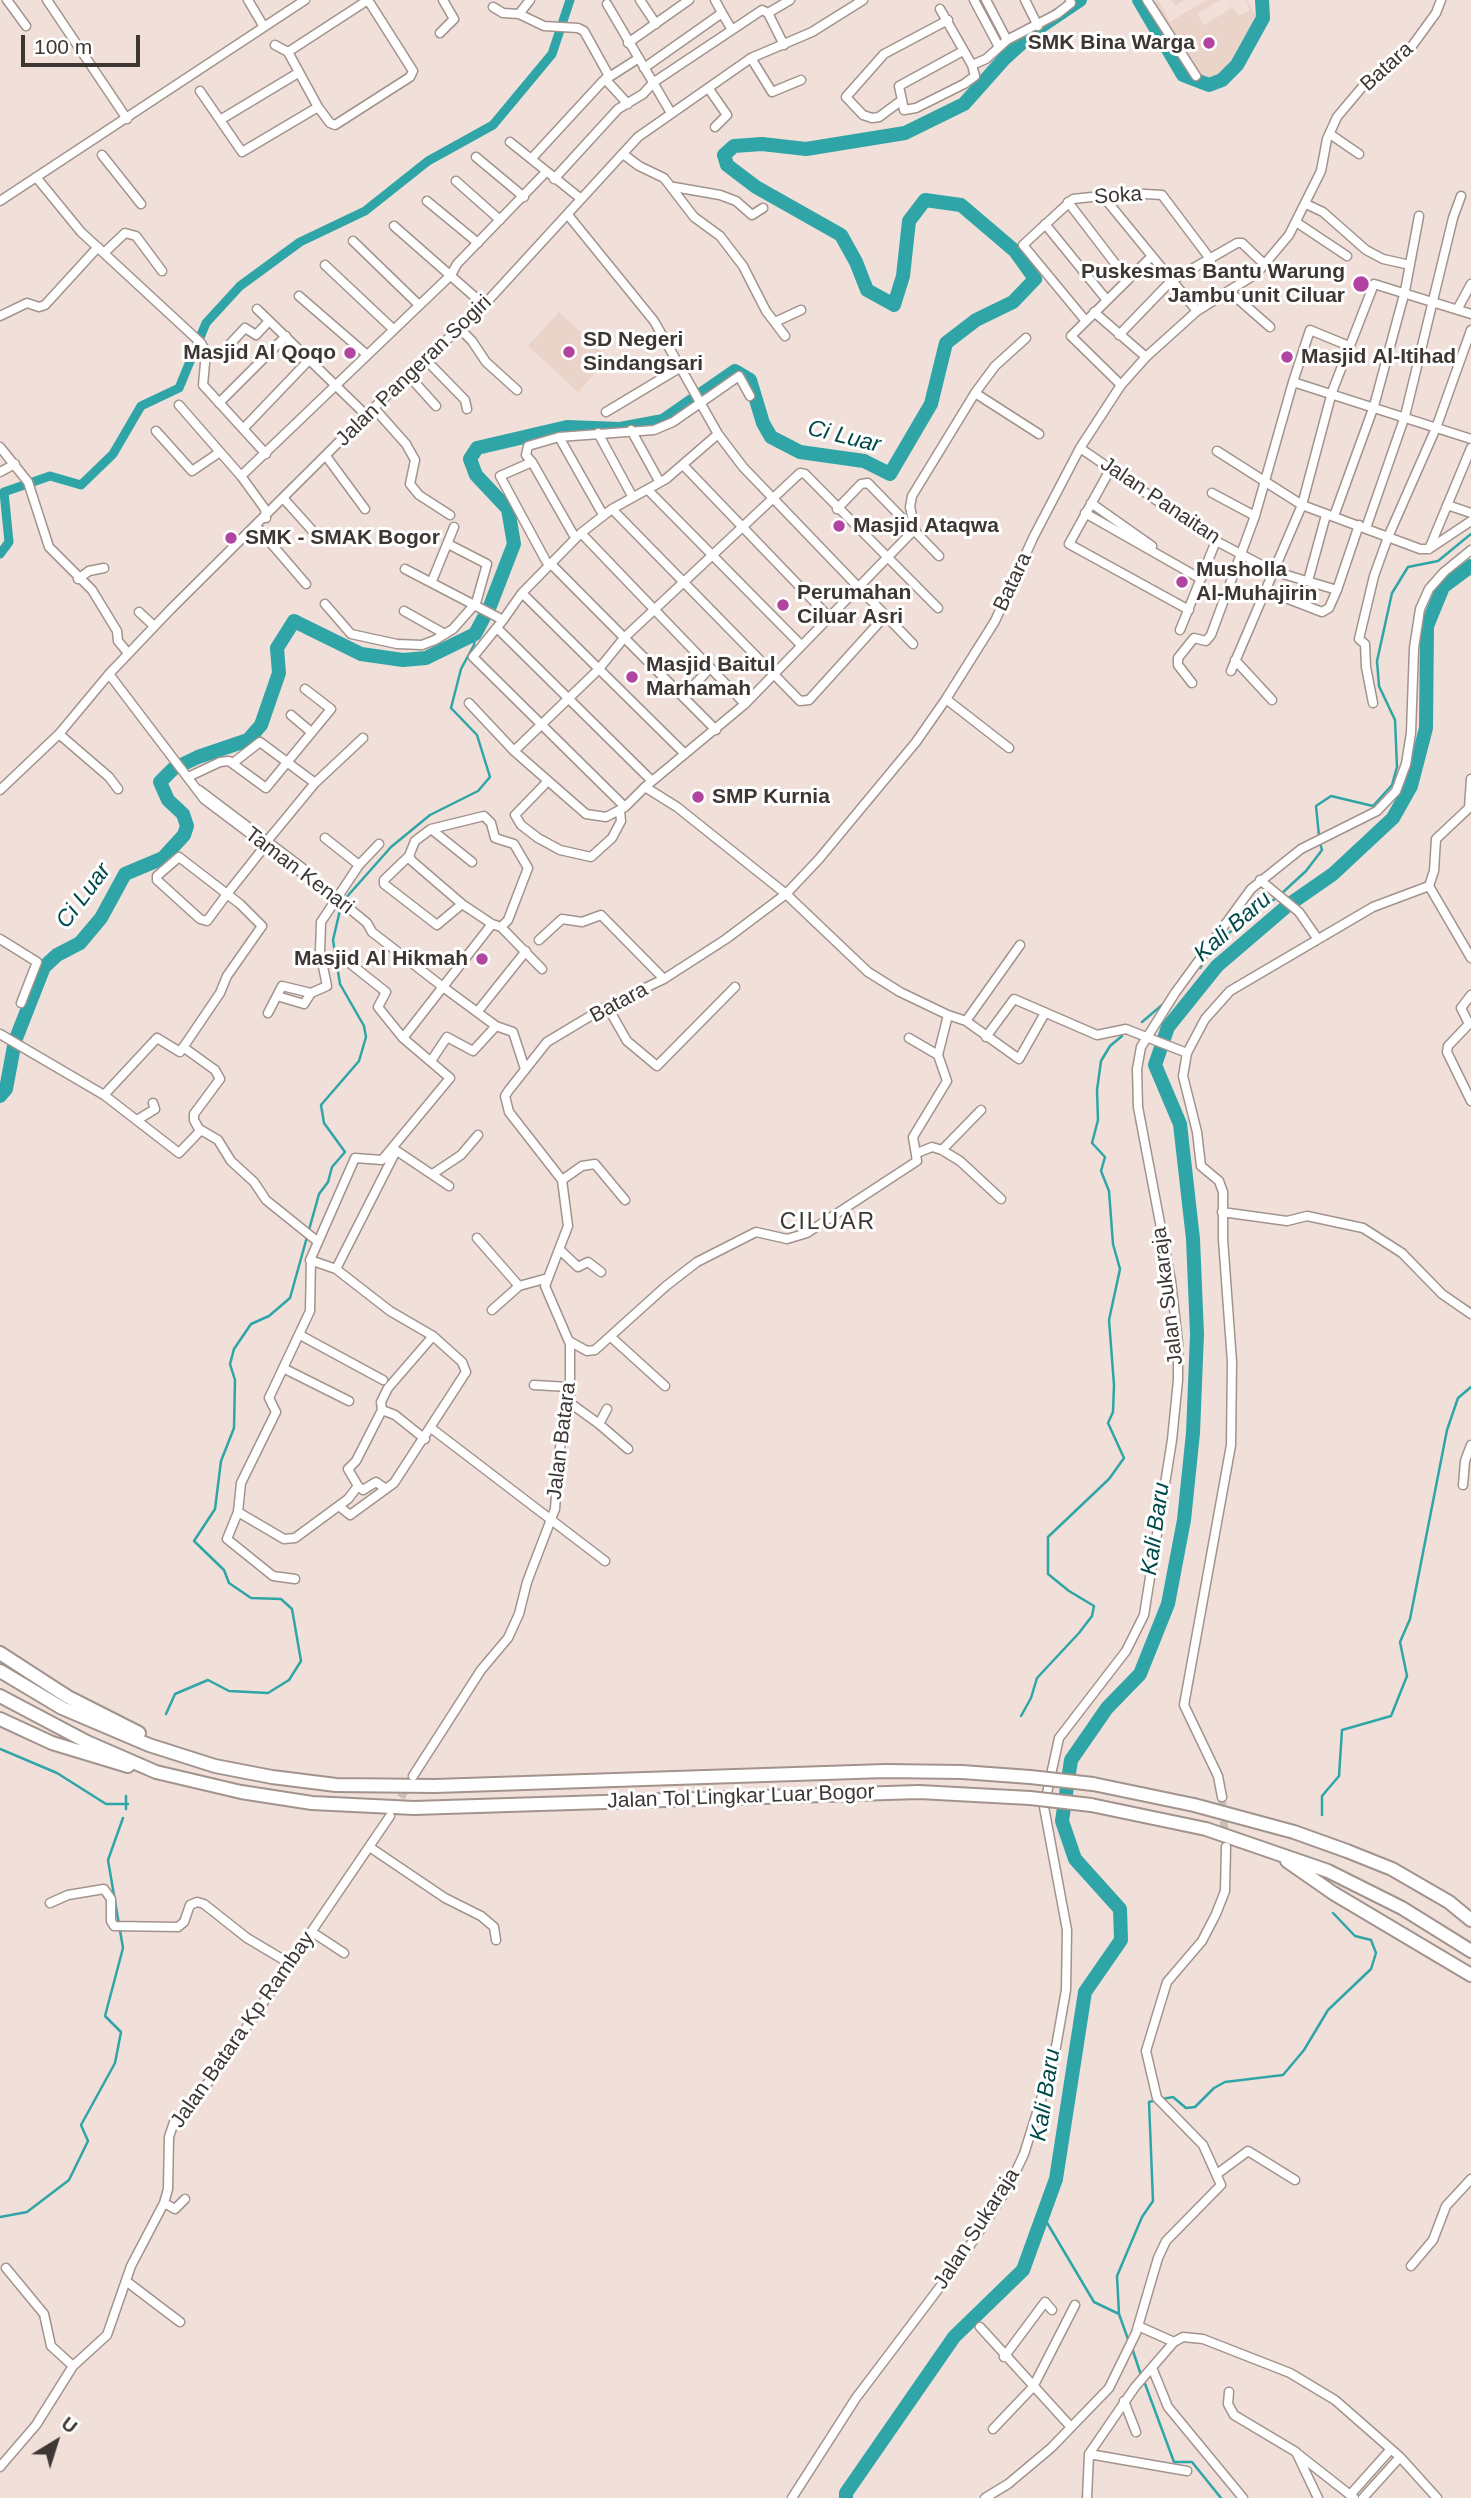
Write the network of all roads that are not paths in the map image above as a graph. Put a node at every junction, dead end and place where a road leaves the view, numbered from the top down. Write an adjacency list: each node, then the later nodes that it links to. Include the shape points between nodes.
1 (47, 0): 56 (street)
2 (248, 0): 31 (street)
3 (305, 0): 31 (street)
4 (368, 0): 40 (street); 54 (street, via 412,74 335,125)
5 (443, 0): 33 (street, via 454,19)
6 (530, 0): 25 (street)
7 (640, 0): 28 (street)
8 (689, 0): 20 (street)
9 (715, 0): 26 (street)
10 (757, 0): 24 (street)
11 (790, 0): 24 (street)
12 (863, 0): 37 (street, Jalan Pangeran Sogiri)
13 (974, 0): 38 (street)
14 (986, 0): 34 (street)
15 (1024, 0): 30 (street)
16 (1070, 0): 30 (street)
17 (1147, 0): 46 (street)
18 (1441, 0): 59 (street, Batara, via 1412,46 1369,79 1337,117)
19 (3, 1): 29 (street)
20 (679, 3): 28 (street)
21 (607, 4): 35 (street)
22 (493, 7): 25 (street, via 503,13)
23 (940, 9): 27 (street)
24 (765, 11): 32 (street); 37 (street)
25 (519, 13): 47 (street, via 544,26 584,31)
26 (722, 13): 32 (street); 44 (street)
27 (948, 20): 39 (street); 52 (street, via 884,54 846,97 863,115 876,118)
28 (656, 24): 35 (street)
29 (26, 26)
30 (1038, 26): 34 (street)
31 (264, 27): 56 (street)
32 (732, 30): 49 (street)
33 (440, 33)
34 (1007, 40): 38 (street)
35 (628, 43): 41 (street)
36 (275, 45): 40 (street)
37 (784, 45): 42 (street, Jalan Pangeran Sogiri)
38 (999, 47): 43 (street)
39 (963, 51): 43 (street); 52 (street, via 900,86)
40 (288, 52): 45 (street)
41 (639, 58): 44 (street); 47 (street)
42 (751, 58): 48 (street, via 772,92); 50 (street, Jalan Pangeran Sogiri)
43 (972, 65): 52 (street, via 973,78 916,108 904,110)
44 (644, 68): 49 (street)
45 (298, 73): 54 (street); 57 (street)
46 (1195, 76)
47 (607, 78): 53 (street); 65 (street)
48 (801, 80)
49 (654, 82): 53 (street); 55 (street)
50 (709, 89): 55 (street, Jalan Pangeran Sogiri); 58 (street, via 727,115)
51 (200, 91): 57 (street)
52 (902, 100)
53 (628, 104): 68 (street, via 618,109)
54 (318, 107): 57 (street, via 243,152)
55 (671, 113): 61 (street, Jalan Pangeran Sogiri)
56 (127, 119): 67 (street)
57 (220, 120)
58 (715, 127)
59 (1329, 134): 62 (street); 79 (street, Batara, via 1321,171)
60 (510, 142): 65 (street)
61 (623, 154): 70 (street); 74 (street, Jalan Pangeran Sogiri)
62 (1359, 154)
63 (102, 155): 78 (street)
64 (476, 157): 73 (street)
65 (532, 159): 66 (street)
66 (546, 172): 68 (street); 73 (street)
67 (36, 177): 75 (street); 89 (street, via 81,232)
68 (554, 179): 74 (street)
69 (456, 181): 83 (street)
70 (674, 187): 80 (street, via 720,195 752,215); 117 (street, via 694,217 720,236 743,266)
71 (1102, 195): 77 (street, Soka); 91 (street); 92 (street, Soka, via 1162,195)
72 (1461, 196): 105 (street)
73 (524, 197): 83 (street)
74 (580, 198): 81 (street, Jalan Pangeran Sogiri)
75 (0, 201)
76 (427, 201): 88 (street)
77 (1068, 202): 85 (street, Soka); 98 (street)
78 (141, 204)
79 (1306, 204): 84 (street, Batara); 95 (street, via 1323,212 1366,250)
80 (763, 208)
81 (568, 215): 107 (street, Jalan Pangeran Sogiri); 132 (street, via 654,321)
82 (1419, 216): 95 (street)
83 (500, 220): 88 (street)
84 (1296, 222): 90 (street); 93 (street, Batara)
85 (1045, 224): 104 (street); 115 (street, Soka, via 1023,245)
86 (394, 226): 97 (street)
87 (353, 242): 106 (street)
88 (478, 243): 97 (street)
89 (102, 249): 96 (street, via 125,233 136,236); 114 (street, via 45,305 27,303); 142 (street, via 201,343 206,352 203,385)
90 (1347, 256)
91 (1151, 257): 98 (street); 99 (street)
92 (1211, 260): 93 (street, via 1239,243); 99 (street)
93 (1264, 264): 102 (street, Batara)
94 (325, 265): 120 (street)
95 (1410, 265): 101 (street)
96 (162, 271)
97 (451, 275): 106 (street); 107 (street)
98 (1127, 279): 104 (street)
99 (1171, 281): 111 (street); 122 (street)
100 (1471, 284): 108 (street)
101 (1405, 291): 105 (street); 127 (street, via 1374,284); 145 (street)
102 (1230, 292): 111 (street, Batara); 118 (street)
103 (299, 296): 128 (street)
104 (1106, 299): 112 (street)
105 (1435, 301): 108 (street); 150 (street)
106 (419, 304): 120 (street)
107 (484, 305): 119 (street, Jalan Pangeran Sogiri)
108 (1458, 308): 113 (street)
109 (257, 309): 116 (street)
110 (802, 310): 117 (street)
111 (1197, 311): 129 (street, Batara)
112 (1094, 312): 115 (street); 122 (street)
113 (1471, 314)
114 (0, 316)
115 (1085, 320): 136 (street, via 1071,333 1072,338)
116 (269, 321): 123 (street); 126 (street, via 256,335 244,328)
117 (775, 322): 124 (street)
118 (1270, 327)
119 (459, 328): 131 (street, Jalan Pangeran Sogiri); 137 (street, via 486,362)
120 (393, 329): 128 (street)
121 (1471, 330): 151 (street)
122 (1119, 335): 129 (street)
123 (286, 336): 130 (street); 142 (street)
124 (785, 336)
125 (1026, 338): 139 (street, via 995,366)
126 (229, 345)
127 (1349, 346): 134 (street, via 1310,330); 138 (street)
128 (366, 354): 135 (street)
129 (1146, 357): 136 (street, Batara)
130 (310, 359): 135 (street); 152 (street)
131 (425, 359): 133 (street, Jalan Pangeran Sogiri); 147 (street, via 465,400)
132 (681, 367): 141 (street); 148 (street)
133 (409, 376): 144 (street); 146 (street, Jalan Pangeran Sogiri)
134 (1293, 382): 138 (street); 174 (street)
135 (338, 385): 149 (street); 165 (street)
136 (1121, 385): 161 (street, Batara)
137 (517, 390)
138 (1332, 392): 145 (street); 181 (street)
139 (975, 393): 157 (street); 198 (street, via 912,496)
140 (750, 396): 141 (street, via 740,376)
141 (701, 400): 153 (street, via 665,426); 156 (street)
142 (219, 403): 152 (street)
143 (179, 405): 164 (street)
144 (436, 406)
145 (1374, 406): 150 (street); 191 (street)
146 (373, 408): 149 (street, Jalan Pangeran Sogiri); 189 (street, via 415,460 410,484)
147 (467, 409)
148 (606, 412)
149 (366, 415): 166 (street, Jalan Pangeran Sogiri)
150 (1405, 416): 151 (street); 197 (street)
151 (1436, 428): 159 (street); 201 (street)
152 (243, 429): 165 (street)
153 (631, 430): 155 (street); 173 (street)
154 (156, 432): 164 (street, via 193,471)
155 (598, 433): 158 (street); 177 (street)
156 (718, 434): 169 (street); 178 (street)
157 (1039, 434)
158 (559, 437): 167 (street, via 528,446 526,455); 186 (street)
159 (1471, 439)
160 (0, 447): 168 (street)
161 (1080, 448): 170 (street, Jalan Panaitan); 253 (street, Batara, via 995,621)
162 (1471, 448): 182 (street)
163 (1217, 451): 174 (street)
164 (220, 452): 172 (street)
165 (266, 454): 172 (street)
166 (326, 456): 179 (street, Jalan Pangeran Sogiri); 183 (street)
167 (532, 462): 199 (street); 210 (street, via 500,476)
168 (15, 464): 171 (street); 215 (street, via 27,482 49,547)
169 (683, 465): 175 (street); 196 (street)
170 (1111, 468): 180 (street); 202 (street, Jalan Panaitan)
171 (0, 472)
172 (241, 476): 192 (street, via 265,509)
173 (658, 479)
174 (1264, 480): 181 (street); 190 (street)
175 (648, 490): 184 (street); 207 (street)
176 (1212, 493): 190 (street)
177 (631, 494)
178 (773, 498): 185 (street, via 803,473); 196 (street); 221 (street)
179 (284, 499): 192 (street, Jalan Pangeran Sogiri); 200 (street)
180 (1091, 503): 187 (street); 211 (street)
181 (1302, 505): 191 (street); 214 (street)
182 (1447, 505): 188 (street); 204 (street)
183 (365, 509)
184 (612, 509): 199 (street); 219 (street)
185 (837, 509): 198 (street, via 865,482); 209 (street)
186 (602, 513)
187 (1085, 513): 211 (street); 228 (street, via 1069,542)
188 (1471, 513)
189 (450, 515)
190 (1255, 516): 206 (street)
191 (1330, 516): 197 (street); 218 (street)
192 (265, 518): 194 (street, Jalan Pangeran Sogiri)
193 (1471, 521): 204 (street)
194 (257, 527): 220 (street); 235 (street, Jalan Pangeran Sogiri)
195 (454, 527): 203 (street)
196 (743, 527): 207 (street); 233 (street)
197 (1363, 527): 201 (street); 223 (street)
198 (915, 529): 208 (street); 209 (street)
199 (577, 534): 210 (street); 230 (street)
200 (318, 537)
201 (1388, 537): 204 (street); 255 (street, via 1359,639 1365,644)
202 (1216, 541): 206 (street, Jalan Panaitan); 216 (street)
203 (448, 544): 217 (street); 226 (street, via 486,562)
204 (1429, 549)
205 (1471, 550): 284 (street, Jalan Sukaraja, via 1429,589 1420,609 1405,767 1396,791 1377,811 1311,844)
206 (1241, 552): 214 (street, Jalan Panaitan); 249 (street, via 1211,635 1206,641 1194,638 1178,659)
207 (713, 556): 219 (street); 241 (street)
208 (939, 556)
209 (889, 558): 221 (street); 227 (street)
210 (548, 562): 224 (street); 239 (street)
211 (1173, 563): 216 (street)
212 (104, 568): 215 (street)
213 (405, 569): 217 (street)
214 (1273, 571): 218 (street, Jalan Panaitan); 222 (street)
215 (78, 579): 242 (street, via 92,590)
216 (1201, 579): 228 (street)
217 (432, 581): 226 (street)
218 (1308, 581): 223 (street, Jalan Panaitan)
219 (686, 583): 230 (street); 247 (street)
220 (306, 584)
221 (859, 588): 232 (street); 233 (street)
222 (1265, 590): 223 (street, via 1322,612 1329,608); 243 (street)
223 (1337, 590)
224 (522, 593): 234 (street); 245 (street)
225 (325, 604): 238 (street, via 351,634 373,640 422,645)
226 (477, 604): 234 (street); 238 (street)
227 (938, 608)
228 (1189, 610): 237 (street)
229 (404, 611): 238 (street)
230 (653, 611): 239 (street); 244 (street)
231 (139, 612): 235 (street)
232 (885, 616): 240 (street); 247 (street, via 809,700 800,701)
233 (829, 617): 241 (street)
234 (500, 618): 236 (street)
235 (155, 626): 242 (street, Jalan Pangeran Sogiri)
236 (497, 628): 251 (street); 259 (street, via 473,657)
237 (1180, 630)
238 (445, 634)
239 (624, 638): 245 (street); 252 (street)
240 (913, 644)
241 (800, 645): 247 (street)
242 (128, 653): 248 (street, Jalan Pangeran Sogiri)
243 (1235, 660): 246 (street); 254 (street)
244 (710, 668): 252 (street); 257 (street)
245 (598, 670): 251 (street); 266 (street)
246 (1231, 671)
247 (774, 673): 257 (street)
248 (109, 674): 262 (street, Jalan Pangeran Sogiri); 269 (street, Taman Kenari)
249 (1192, 683)
250 (305, 689): 261 (street, via 331,709)
251 (568, 697): 259 (street); 273 (street)
252 (682, 697): 260 (street)
253 (946, 699): 264 (street); 287 (street, Batara, via 893,771)
254 (1272, 700)
255 (1373, 703)
256 (469, 704): 265 (street)
257 (745, 704): 260 (street)
258 (291, 715): 261 (street)
259 (541, 724): 265 (street); 276 (street)
260 (716, 730): 266 (street)
261 (311, 732): 267 (street)
262 (59, 734): 274 (street); 275 (street, Jalan Pangeran Sogiri)
263 (363, 738): 272 (street)
264 (1009, 748)
265 (514, 751): 271 (street)
266 (685, 754): 273 (street)
267 (289, 761): 268 (street, via 260,742); 268 (street, via 265,788); 272 (street)
268 (233, 763): 269 (street, via 220,762)
269 (186, 774): 279 (street, Taman Kenari, via 204,799)
270 (1471, 779): 285 (street, via 1469,808 1436,839)
271 (548, 780): 276 (street, via 586,814 606,817); 276 (street, via 515,814 521,825 560,849 591,857 612,838)
272 (315, 783): 279 (street)
273 (648, 784): 276 (street); 287 (street)
274 (118, 789)
275 (0, 790)
276 (622, 809)
277 (431, 829): 281 (street, via 415,841); 282 (street); 290 (street, via 484,816 491,822 495,838 514,844 525,858 528,868 514,907)
278 (325, 838): 283 (street)
279 (266, 843): 286 (street); 288 (street, Taman Kenari)
280 (379, 844): 283 (street)
281 (409, 856): 289 (street); 289 (street, via 384,884 437,925)
282 (472, 862)
283 (359, 865): 288 (street)
284 (1260, 880): 291 (street, via 1292,906); 314 (street, Jalan Sukaraja)
285 (1429, 886): 291 (street, via 1373,907); 296 (street)
286 (227, 894): 286 (street, via 207,921 157,878 179,857); 318 (street, via 262,926)
287 (786, 894): 299 (street, Batara); 310 (street, via 868,972)
288 (337, 899): 300 (street, Taman Kenari); 302 (street, via 318,934 327,986)
289 (462, 904): 290 (street)
290 (496, 925): 295 (street); 300 (street)
291 (1317, 938): 319 (street, via 1230,990 1205,1019)
292 (0, 939): 305 (street, via 37,962)
293 (538, 940): 299 (street, via 562,919 582,922 601,915)
294 (1020, 945): 311 (street)
295 (526, 951): 298 (street); 307 (street)
296 (1471, 958)
297 (352, 965): 316 (street, via 386,992 378,1007)
298 (542, 969)
299 (664, 979): 306 (street, Batara)
300 (444, 986): 307 (street); 316 (street)
301 (735, 987): 306 (street, via 657,1066 627,1041)
302 (311, 993): 304 (street, via 304,1004); 304 (street, via 287,985)
303 (1471, 995): 324 (street, via 1461,1008 1469,1024 1447,1052)
304 (277, 996): 308 (street)
305 (20, 1003)
306 (607, 1006): 322 (street, Batara, via 547,1042)
307 (478, 1012): 312 (street)
308 (268, 1013)
309 (1045, 1013): 314 (street, via 1097,1035 1126,1029); 315 (street, via 1014,999); 315 (street, via 1019,1059)
310 (948, 1015): 311 (street); 320 (street)
311 (966, 1021): 315 (street)
312 (496, 1026): 321 (street, via 481,1046 469,1051 447,1037); 322 (street, via 514,1033)
313 (0, 1034): 323 (street)
314 (1147, 1036): 319 (street); 425 (street, Jalan Sukaraja, via 1138,1069 1138,1107 1171,1281 1178,1343 1175,1409 1144,1615 1126,1651 1059,1738 1044,1807 1067,1930 1066,1990 1054,2058 1024,2154 1009,2186 961,2259 856,2398)
315 (986, 1037)
316 (403, 1038): 321 (street)
317 (909, 1038): 320 (street)
318 (183, 1047): 323 (street, via 180,1052 157,1038); 328 (street, via 215,1070 220,1079 194,1114)
319 (1187, 1053): 338 (street, via 1183,1076 1201,1166 1219,1181)
320 (938, 1055): 332 (street, via 947,1081 913,1137)
321 (431, 1060): 330 (street, via 450,1078)
322 (526, 1069): 334 (street, Batara, via 505,1096 509,1112)
323 (104, 1095): 327 (street)
324 (1471, 1101)
325 (153, 1103): 327 (street, via 155,1109)
326 (981, 1110): 331 (street)
327 (137, 1120): 328 (street, via 179,1153)
328 (201, 1131): 339 (street, via 218,1140 266,1200)
329 (478, 1135): 333 (street, via 461,1155)
330 (395, 1150): 333 (street); 339 (street, via 378,1162 355,1158); 343 (street)
331 (942, 1150): 332 (street, via 932,1147); 336 (street)
332 (917, 1153): 351 (street, via 913,1163 807,1233 787,1239 756,1232 697,1262)
333 (434, 1173): 335 (street)
334 (562, 1180): 337 (street, via 582,1166 595,1164); 341 (street, via 568,1226)
335 (449, 1186)
336 (1001, 1199)
337 (625, 1200)
338 (1222, 1212): 348 (street, via 1287,1220 1307,1216 1363,1228 1402,1253 1442,1294); 382 (street, via 1232,1362 1231,1445 1184,1705 1218,1776)
339 (311, 1237): 342 (street)
340 (477, 1238): 346 (street)
341 (560, 1250): 344 (street, via 578,1267 588,1262); 345 (street)
342 (310, 1260): 343 (street); 349 (street, via 310,1311)
343 (336, 1269): 350 (street, via 390,1311)
344 (601, 1272)
345 (548, 1278): 346 (street); 352 (street, Jalan Batara, via 546,1293)
346 (519, 1286): 347 (street)
347 (492, 1310)
348 (1471, 1314)
349 (300, 1335): 353 (street); 354 (street)
350 (433, 1336): 361 (street, via 388,1388); 363 (street, via 462,1362 466,1372)
351 (611, 1337): 352 (street, via 591,1352); 356 (street)
352 (569, 1341): 357 (street, Jalan Batara)
353 (283, 1368): 358 (street); 371 (street, via 269,1398 276,1412 243,1478)
354 (383, 1380)
355 (534, 1385): 357 (street)
356 (665, 1386)
357 (569, 1387): 359 (street, Jalan Batara)
358 (349, 1401)
359 (570, 1403): 362 (street); 372 (street, Jalan Batara, via 558,1452 555,1508)
360 (607, 1409): 362 (street)
361 (382, 1410): 364 (street); 368 (street, via 348,1469)
362 (599, 1424): 366 (street)
363 (431, 1428): 364 (street); 372 (street)
364 (425, 1439): 369 (street)
365 (1471, 1445): 367 (street)
366 (628, 1449)
367 (1463, 1485)
368 (358, 1486): 369 (street, via 363,1490 376,1482); 370 (street)
369 (386, 1489): 370 (street, via 349,1515)
370 (339, 1506): 371 (street, via 289,1540)
371 (239, 1512): 374 (street, via 227,1541 273,1576)
372 (548, 1520): 373 (street); 381 (street, via 508,1637 481,1670)
373 (605, 1561)
374 (295, 1579)
375 (0, 1653): 379 (highway, via 92,1710)
376 (0, 1671): 379 (highway, Jalan Tol Lingkar Luar Bogor, via 96,1724)
377 (0, 1696): 380 (highway, Jalan Tol Lingkar Luar Bogor, via 86,1742)
378 (0, 1719): 380 (highway, via 52,1743)
379 (215, 1766): 388 (highway, Jalan Tol Lingkar Luar Bogor, bridge, via 349,1785 885,1771 962,1772 1093,1784 1194,1805 1347,1851 1403,1875)
380 (156, 1772): 386 (highway, Jalan Tol Lingkar Luar Bogor, bridge, via 283,1799 414,1808 963,1792 1091,1805 1190,1825)
381 (413, 1776)
382 (1222, 1797)
383 (390, 1816): 385 (street, Jalan Batara Kp Rambay)
384 (1226, 1847): 395 (street, via 1225,1891 1216,1914 1202,1941 1167,1982 1148,2041 1148,2064 1159,2101 1203,2145)
385 (371, 1848): 389 (street, Jalan Batara Kp Rambay); 390 (street, via 445,1898 481,1916 494,1927)
386 (1272, 1850): 391 (highway, Jalan Tol Lingkar Luar Bogor, via 1376,1894); 394 (highway, via 1333,1893)
387 (50, 1903): 393 (street, via 104,1889 111,1899 115,1926 180,1926 190,1905 197,1902)
388 (1471, 1920)
389 (312, 1932): 392 (street); 393 (street, Jalan Batara Kp Rambay)
390 (496, 1940)
391 (1471, 1951)
392 (344, 1953)
393 (289, 1963): 399 (street, Jalan Batara Kp Rambay, via 212,2078 174,2122)
394 (1471, 1975)
395 (1217, 2174): 397 (street, via 1248,2151); 407 (street, via 1218,2190 1166,2241)
396 (1471, 2179): 400 (street, via 1446,2206 1433,2239)
397 (1295, 2180)
398 (185, 2199): 399 (street, via 175,2209)
399 (164, 2203): 402 (street, Jalan Batara Kp Rambay)
400 (1411, 2266)
401 (6, 2268): 410 (street, via 44,2314 51,2346)
402 (126, 2281): 405 (street); 410 (street, Jalan Batara Kp Rambay, via 107,2335)
403 (1075, 2305): 412 (street)
404 (1052, 2310): 409 (street, via 1045,2302)
405 (180, 2322)
406 (980, 2326): 409 (street)
407 (1137, 2330): 408 (street); 415 (street, via 1109,2388)
408 (1174, 2342): 411 (street); 418 (street, via 1183,2337 1203,2339 1290,2372 1335,2400)
409 (1004, 2357): 412 (street)
410 (73, 2366): 422 (street, Jalan Batara Kp Rambay, via 36,2425)
411 (1150, 2372): 414 (street); 428 (street, via 1168,2407)
412 (1033, 2387): 415 (street); 416 (street)
413 (1229, 2392): 419 (street, via 1228,2404 1234,2415)
414 (1124, 2402): 417 (street); 420 (street)
415 (1070, 2426): 426 (street, via 1051,2448)
416 (993, 2429)
417 (1136, 2432)
418 (1391, 2449): 421 (street); 424 (street)
419 (1296, 2452): 424 (street); 429 (street)
420 (1089, 2454): 423 (street); 427 (street)
421 (1400, 2457): 430 (street); 431 (street)
422 (0, 2467)
423 (1187, 2472)
424 (1352, 2496)
425 (792, 2498)
426 (985, 2498)
427 (1087, 2498)
428 (1243, 2498)
429 (1318, 2498)
430 (1363, 2498)
431 (1437, 2498)

